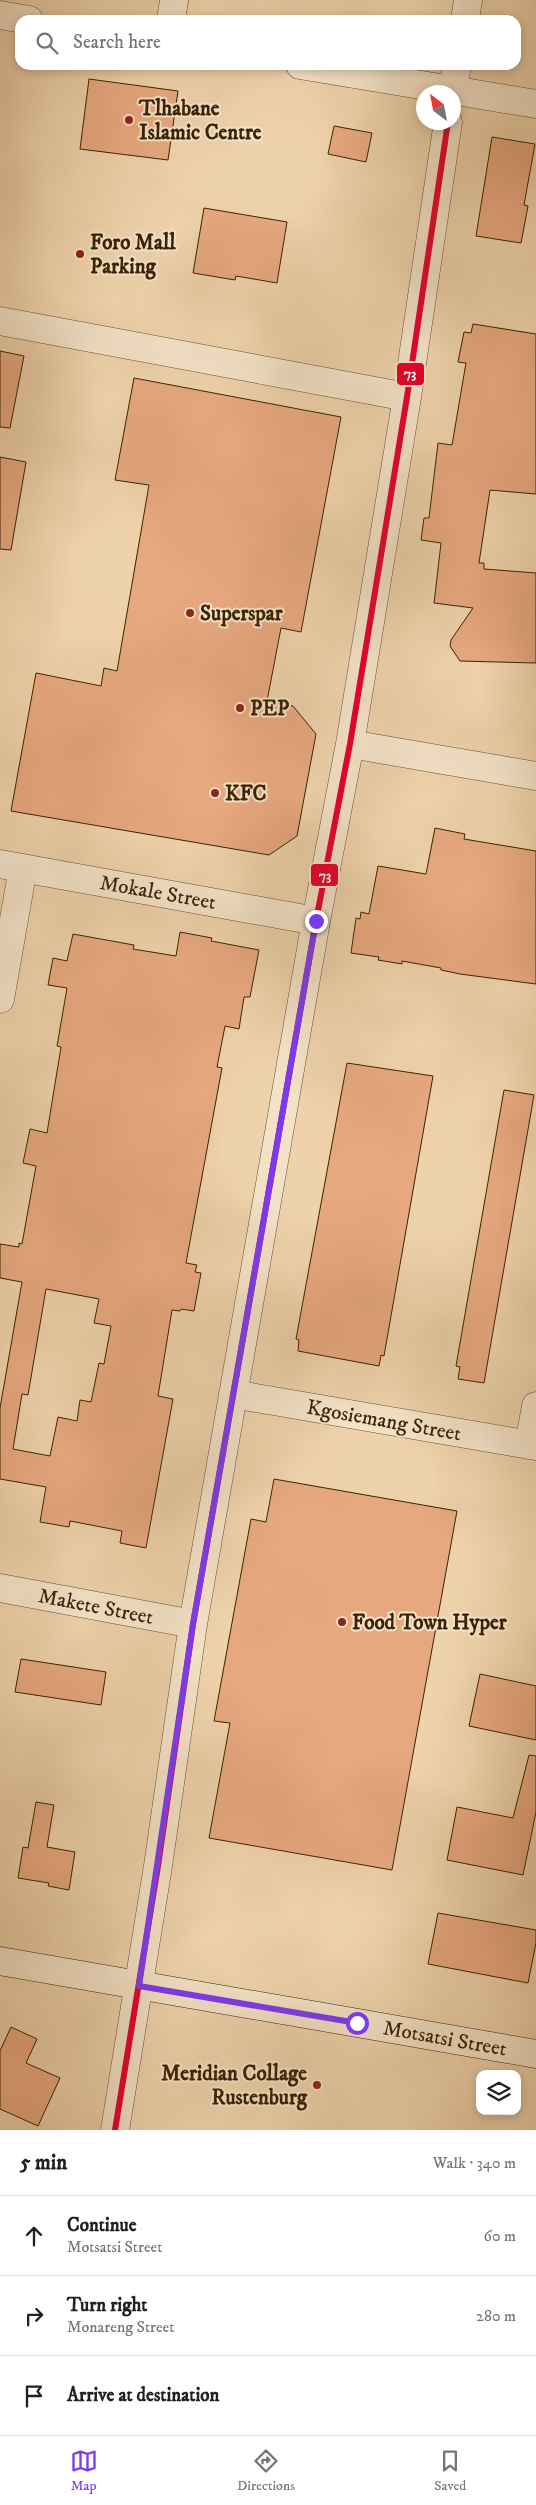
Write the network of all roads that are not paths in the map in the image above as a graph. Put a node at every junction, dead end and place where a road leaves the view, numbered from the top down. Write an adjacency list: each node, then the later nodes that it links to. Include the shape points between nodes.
1 (174, 0): 4 (street)
2 (468, 0): 5 (street)
3 (0, 15): 6 (street)
4 (171, 15)
5 (466, 15)
6 (15, 18)
7 (343, 70): 8 (street)
8 (454, 83): 9 (street)
9 (536, 104)
10 (447, 130): 12 (street)
11 (0, 321): 12 (street)
12 (407, 396): 13 (street)
13 (350, 744): 14 (street); 16 (street)
14 (536, 776)
15 (11, 866): 16 (street, Mokale Street); 17 (street)
16 (316, 921): 18 (street)
17 (0, 999)
18 (233, 1394): 20 (street, Kgosiemang Street); 22 (street)
19 (536, 1406): 20 (street)
20 (533, 1446)
21 (0, 1588): 22 (street, Makete Street)
22 (193, 1624): 24 (street)
23 (0, 1962): 24 (street, Motsatsi Street)
24 (139, 1986): 25 (street, Motsatsi Street); 26 (street)
25 (536, 2054)
26 (115, 2130)

